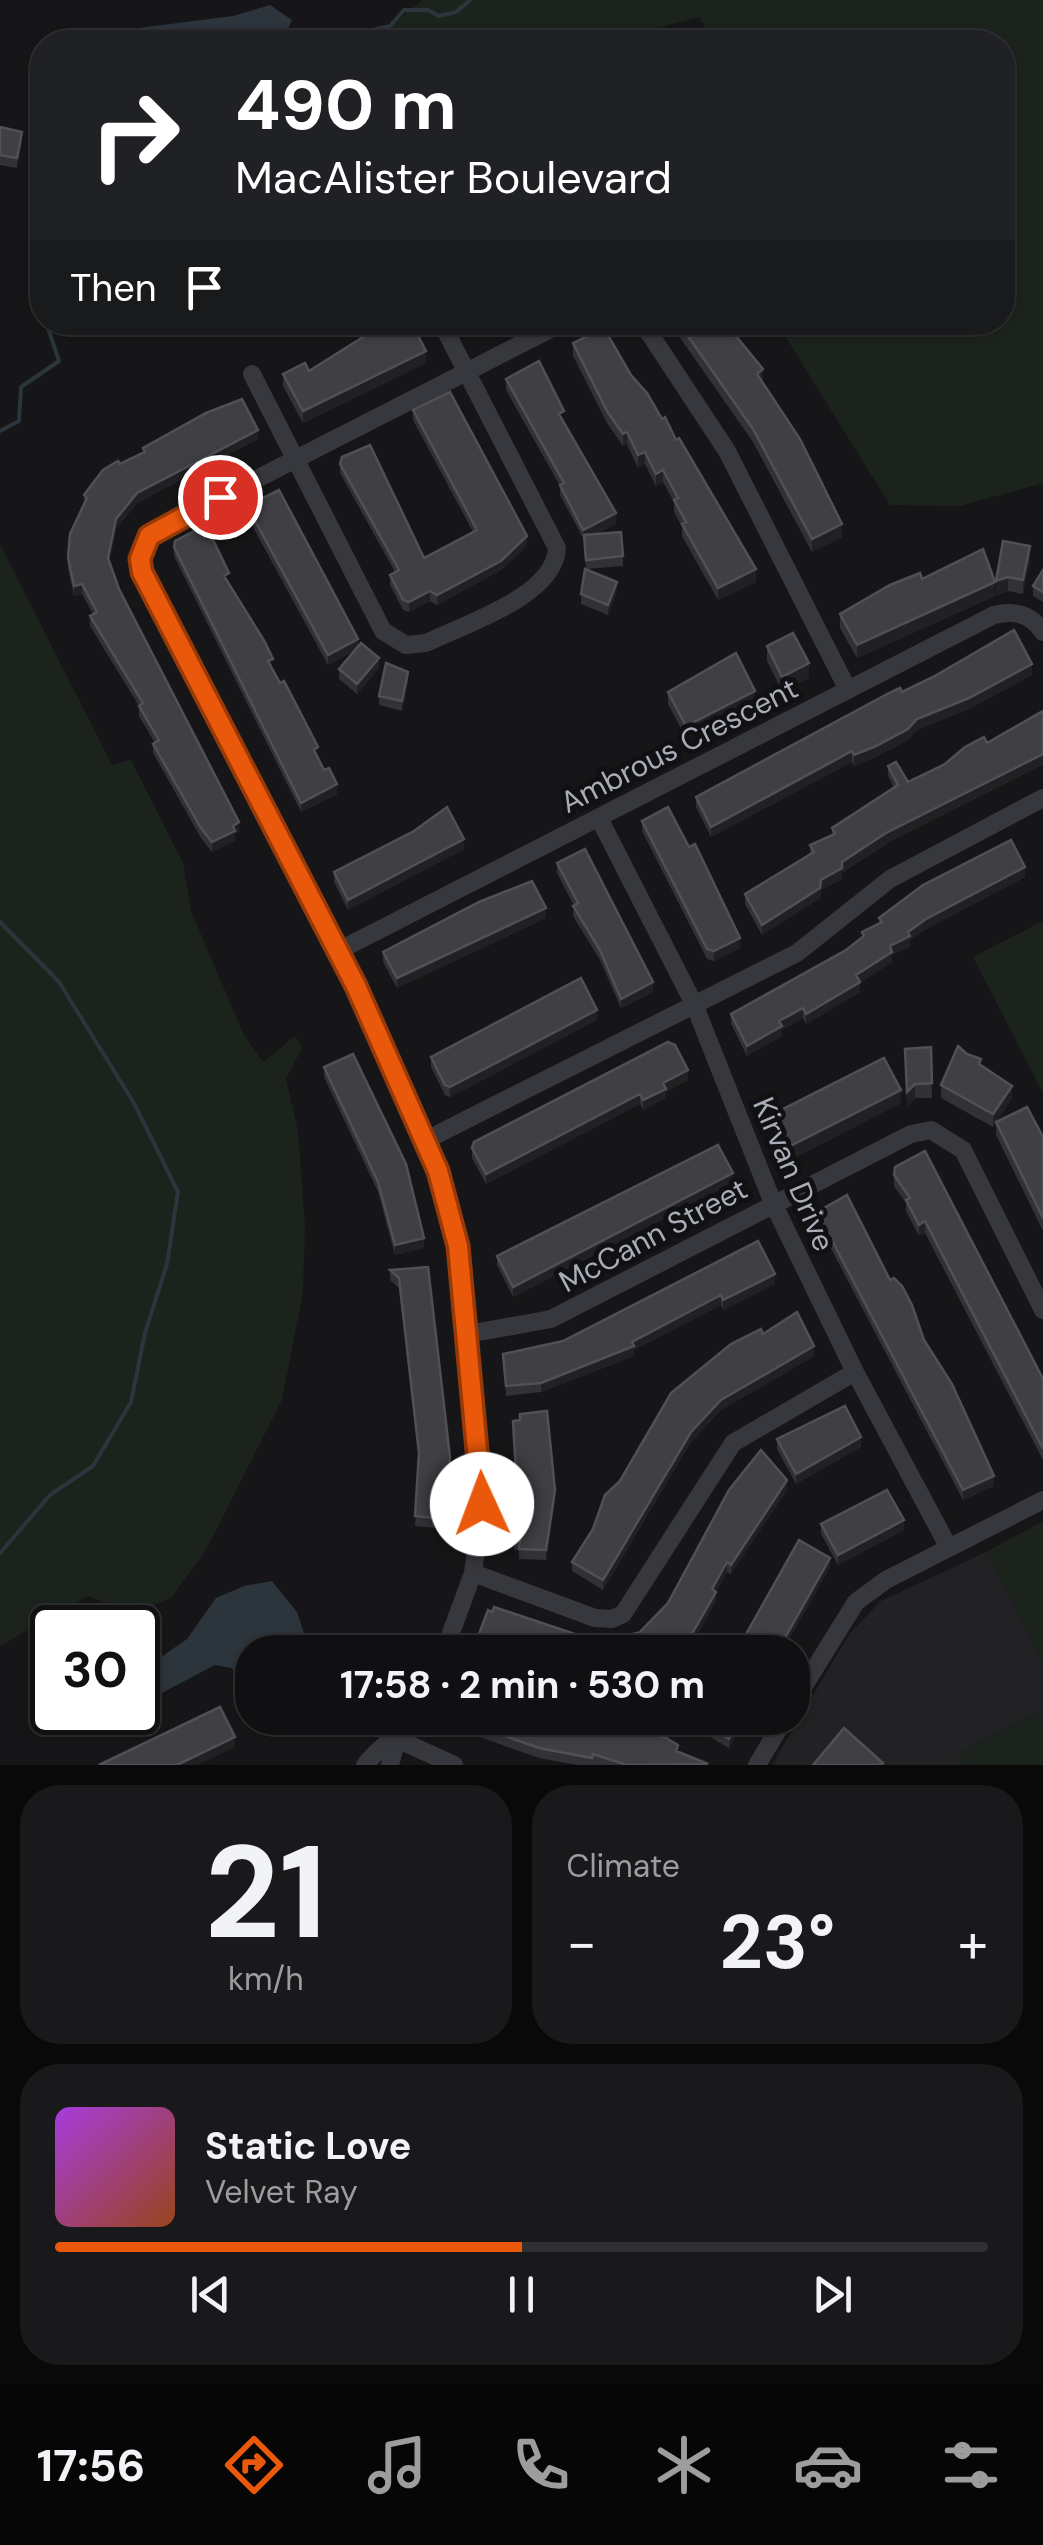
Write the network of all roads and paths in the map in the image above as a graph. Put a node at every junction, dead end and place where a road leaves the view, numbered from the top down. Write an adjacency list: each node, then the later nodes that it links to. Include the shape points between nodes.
1 (448, 335): 4 (street)
2 (539, 335): 4 (street)
3 (651, 335): 8 (street, via 727,451)
4 (467, 373): 6 (street); 6 (street, via 557,548 556,562 538,587 426,643 406,646 383,631)
5 (252, 374): 6 (street)
6 (295, 458): 11 (street, via 158,528 140,559)
7 (1043, 632): 8 (street, Ambrous Crescent, via 1028,617 994,615)
8 (848, 690): 10 (street, Ambrous Crescent)
9 (1043, 798): 12 (street, via 910,866 797,952)
10 (599, 818): 11 (street, Ambrous Crescent); 12 (street, Kirvan Drive)
11 (338, 950): 13 (street)
12 (694, 1004): 13 (street); 14 (street, Kirvan Drive)
13 (426, 1140): 16 (street, via 449,1202)
14 (773, 1203): 15 (street, McCann Street, via 931,1130 962,1150); 16 (street, McCann Street, via 551,1319); 17 (street, Kirvan Drive)
15 (1043, 1310)
16 (468, 1334): 20 (street, via 482,1504)
17 (854, 1372): 19 (street, Kirvan Drive); 20 (street, via 733,1443 623,1614 596,1618)
18 (1043, 1500): 19 (street)
19 (948, 1548): 22 (street, via 856,1602)
20 (473, 1573): 21 (street)
21 (450, 1635)
22 (810, 1676)
23 (399, 1735): 25 (street)
24 (775, 1735): 29 (street)
25 (396, 1739): 26 (street); 27 (street); 28 (street)
26 (365, 1765)
27 (390, 1765)
28 (454, 1765)
29 (757, 1765)

